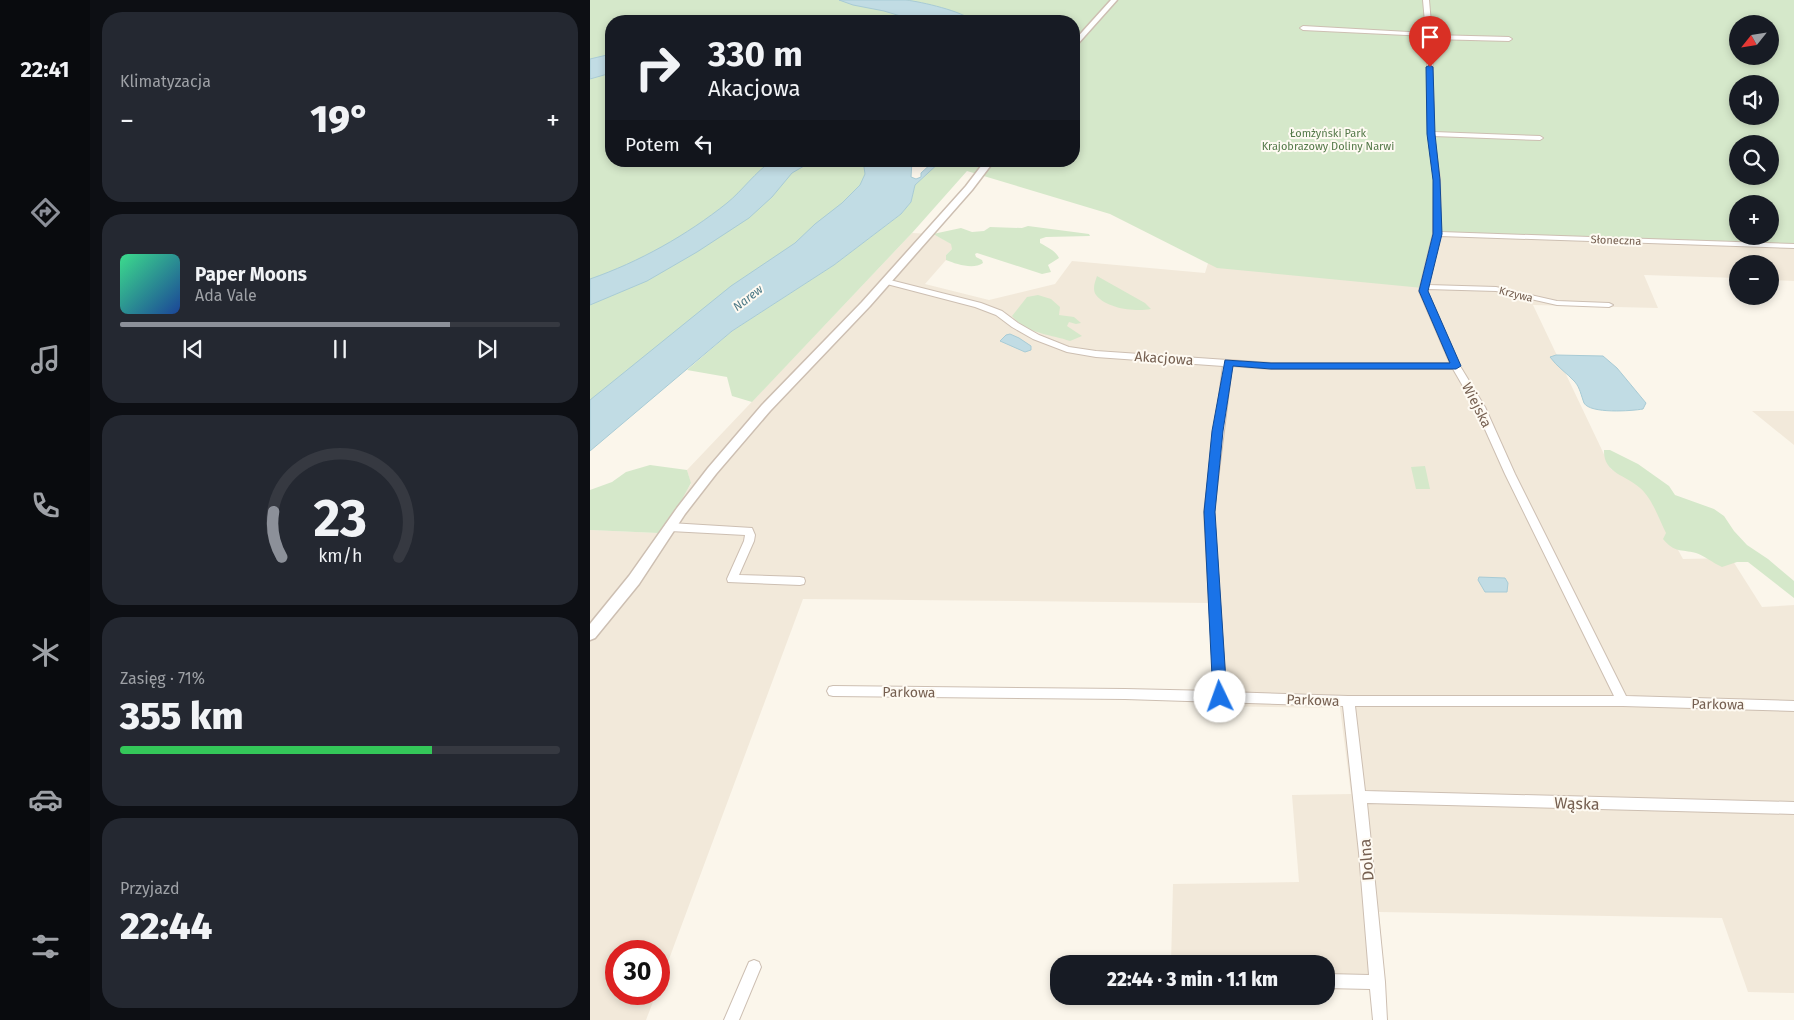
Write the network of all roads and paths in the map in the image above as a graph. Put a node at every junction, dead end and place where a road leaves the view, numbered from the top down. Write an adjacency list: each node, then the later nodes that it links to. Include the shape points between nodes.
1 (1114, 0): 5 (street)
2 (1426, 0): 4 (street)
3 (1303, 28): 4 (street)
4 (1429, 36): 6 (street); 7 (street)
5 (1080, 38)
6 (1509, 39)
7 (1431, 134): 8 (street); 10 (street)
8 (1540, 138)
9 (985, 167): 12 (street)
10 (1437, 234): 11 (street, Słoneczna); 13 (street)
11 (1794, 246)
12 (886, 281): 15 (street, Akacjowa, via 990,309 1031,334 1067,349 1096,354); 17 (street, via 766,408)
13 (1423, 287): 14 (street, Krzywa, via 1496,289 1547,302); 16 (street, Wiejska)
14 (1609, 305)
15 (1228, 362): 16 (street, Akacjowa, via 1271,366); 21 (street, via 1209,512)
16 (1456, 366): 23 (street, Wiejska, via 1480,407)
17 (670, 527): 18 (street, via 748,531 749,541 732,579); 19 (street, via 634,580)
18 (800, 581)
19 (590, 634)
20 (833, 691): 21 (street, Parkowa)
21 (1220, 697): 22 (street, Parkowa)
22 (1348, 701): 23 (street, Parkowa); 25 (street, Dolna)
23 (1623, 701): 24 (street, Parkowa)
24 (1794, 706)
25 (1360, 797): 26 (street, Wąska); 29 (street, Dolna)
26 (1794, 808)
27 (754, 967): 30 (street)
28 (1335, 981): 29 (street)
29 (1378, 982): 31 (street, Dolna)
30 (731, 1020)
31 (1380, 1020)

